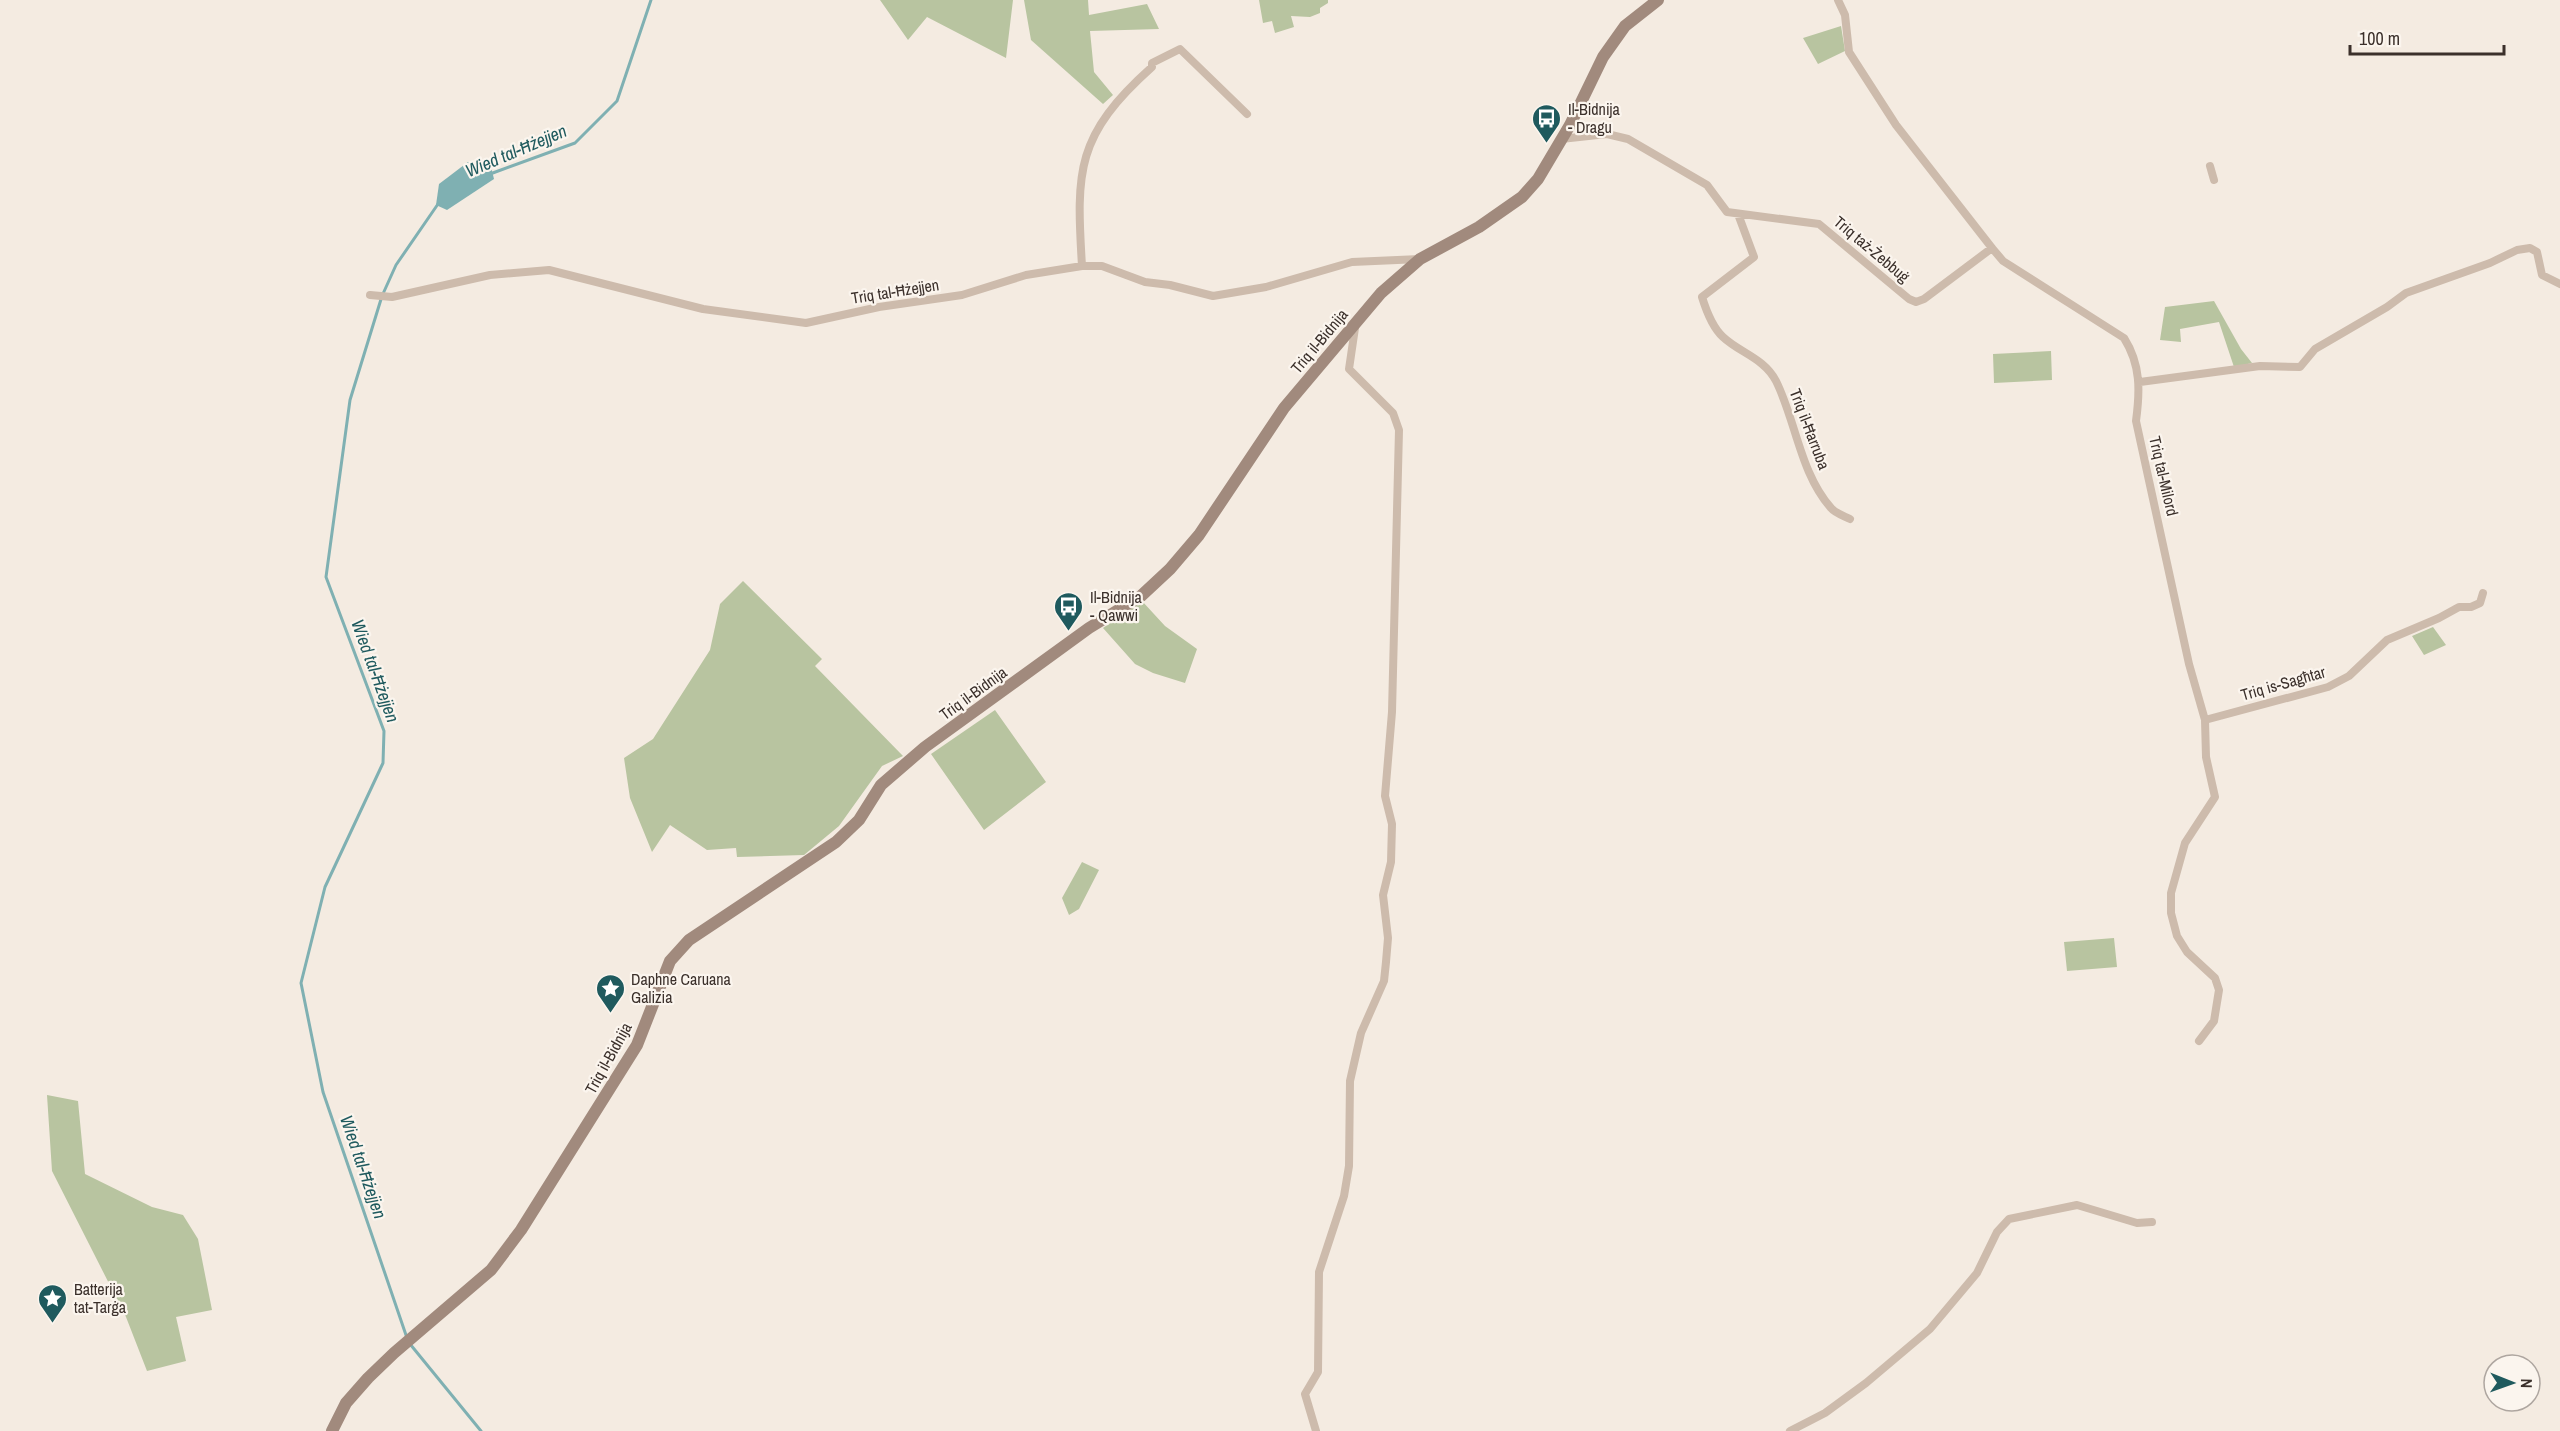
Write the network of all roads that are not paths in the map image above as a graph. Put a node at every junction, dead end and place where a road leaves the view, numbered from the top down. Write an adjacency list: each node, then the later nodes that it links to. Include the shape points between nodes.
1 (1658, 0): 4 (street, Triq il-Bidnija, via 1625,26)
2 (1838, 0): 8 (street, Triq tal-Milord, via 1845,15 1849,52 1896,125)
3 (1247, 114): 10 (street, via 1180,49 1152,63 1102,119 1086,155 1078,198)
4 (1561, 139): 7 (street, via 1607,134 1628,139 1707,185 1727,212); 9 (street, Triq il-Bidnija, via 1538,179 1522,196 1479,227)
5 (2210, 166): 6 (street)
6 (2214, 180)
7 (1738, 214): 8 (street, Triq taż-Żebbuġ, via 1819,224 1916,302); 15 (street, Triq il-Ħarruba, via 1754,257 1702,297 1708,315 1722,337 1749,353 1774,378 1810,476 1832,509)
8 (1992, 248): 14 (street, Triq tal-Milord, via 2003,261 2124,338 2133,352)
9 (1420, 259): 10 (street, Triq tal-Ħżejjen, via 1352,262 1266,287 1213,296 1144,282 1102,267); 13 (street, Triq il-Bidnija, via 1381,293)
10 (1082, 266): 12 (street, Triq tal-Ħżejjen, via 1026,275 962,295 806,323 703,309 549,270 490,275 392,297)
11 (2560, 284): 14 (street, via 2542,275 2537,252 2521,248 2406,293 2315,349 2300,367 2260,366)
12 (370, 295)
13 (1359, 319): 20 (street, Triq il-Bidnija, via 1284,408 1199,534 1141,596 1089,628 925,747 881,785 859,820 836,842 689,940 670,961 637,1045 521,1230 491,1270 368,1378 346,1403); 21 (street, via 1349,369 1393,413 1399,430 1392,712 1385,796 1392,824 1391,862 1383,895 1388,938 1384,981 1361,1033 1350,1080 1349,1166 1344,1196 1318,1272 1318,1372 1305,1394)
14 (2140, 382): 17 (street, Triq tal-Milord, via 2136,421)
15 (1850, 519)
16 (2483, 593): 17 (street, Triq is-Sagħtar, via 2480,603 2459,606 2387,640 2349,676 2328,687)
17 (2205, 720): 18 (street, Triq tal-Milord, via 2206,757 2215,800 2185,843 2170,903 2183,948 2215,978 2218,990 2214,1021)
18 (2199, 1041)
19 (2152, 1222): 22 (street, via 2137,1223 2077,1205 2008,1219 1997,1232 1977,1273 1930,1329 1825,1413)
20 (332, 1431)
21 (1316, 1431)
22 (1790, 1431)

